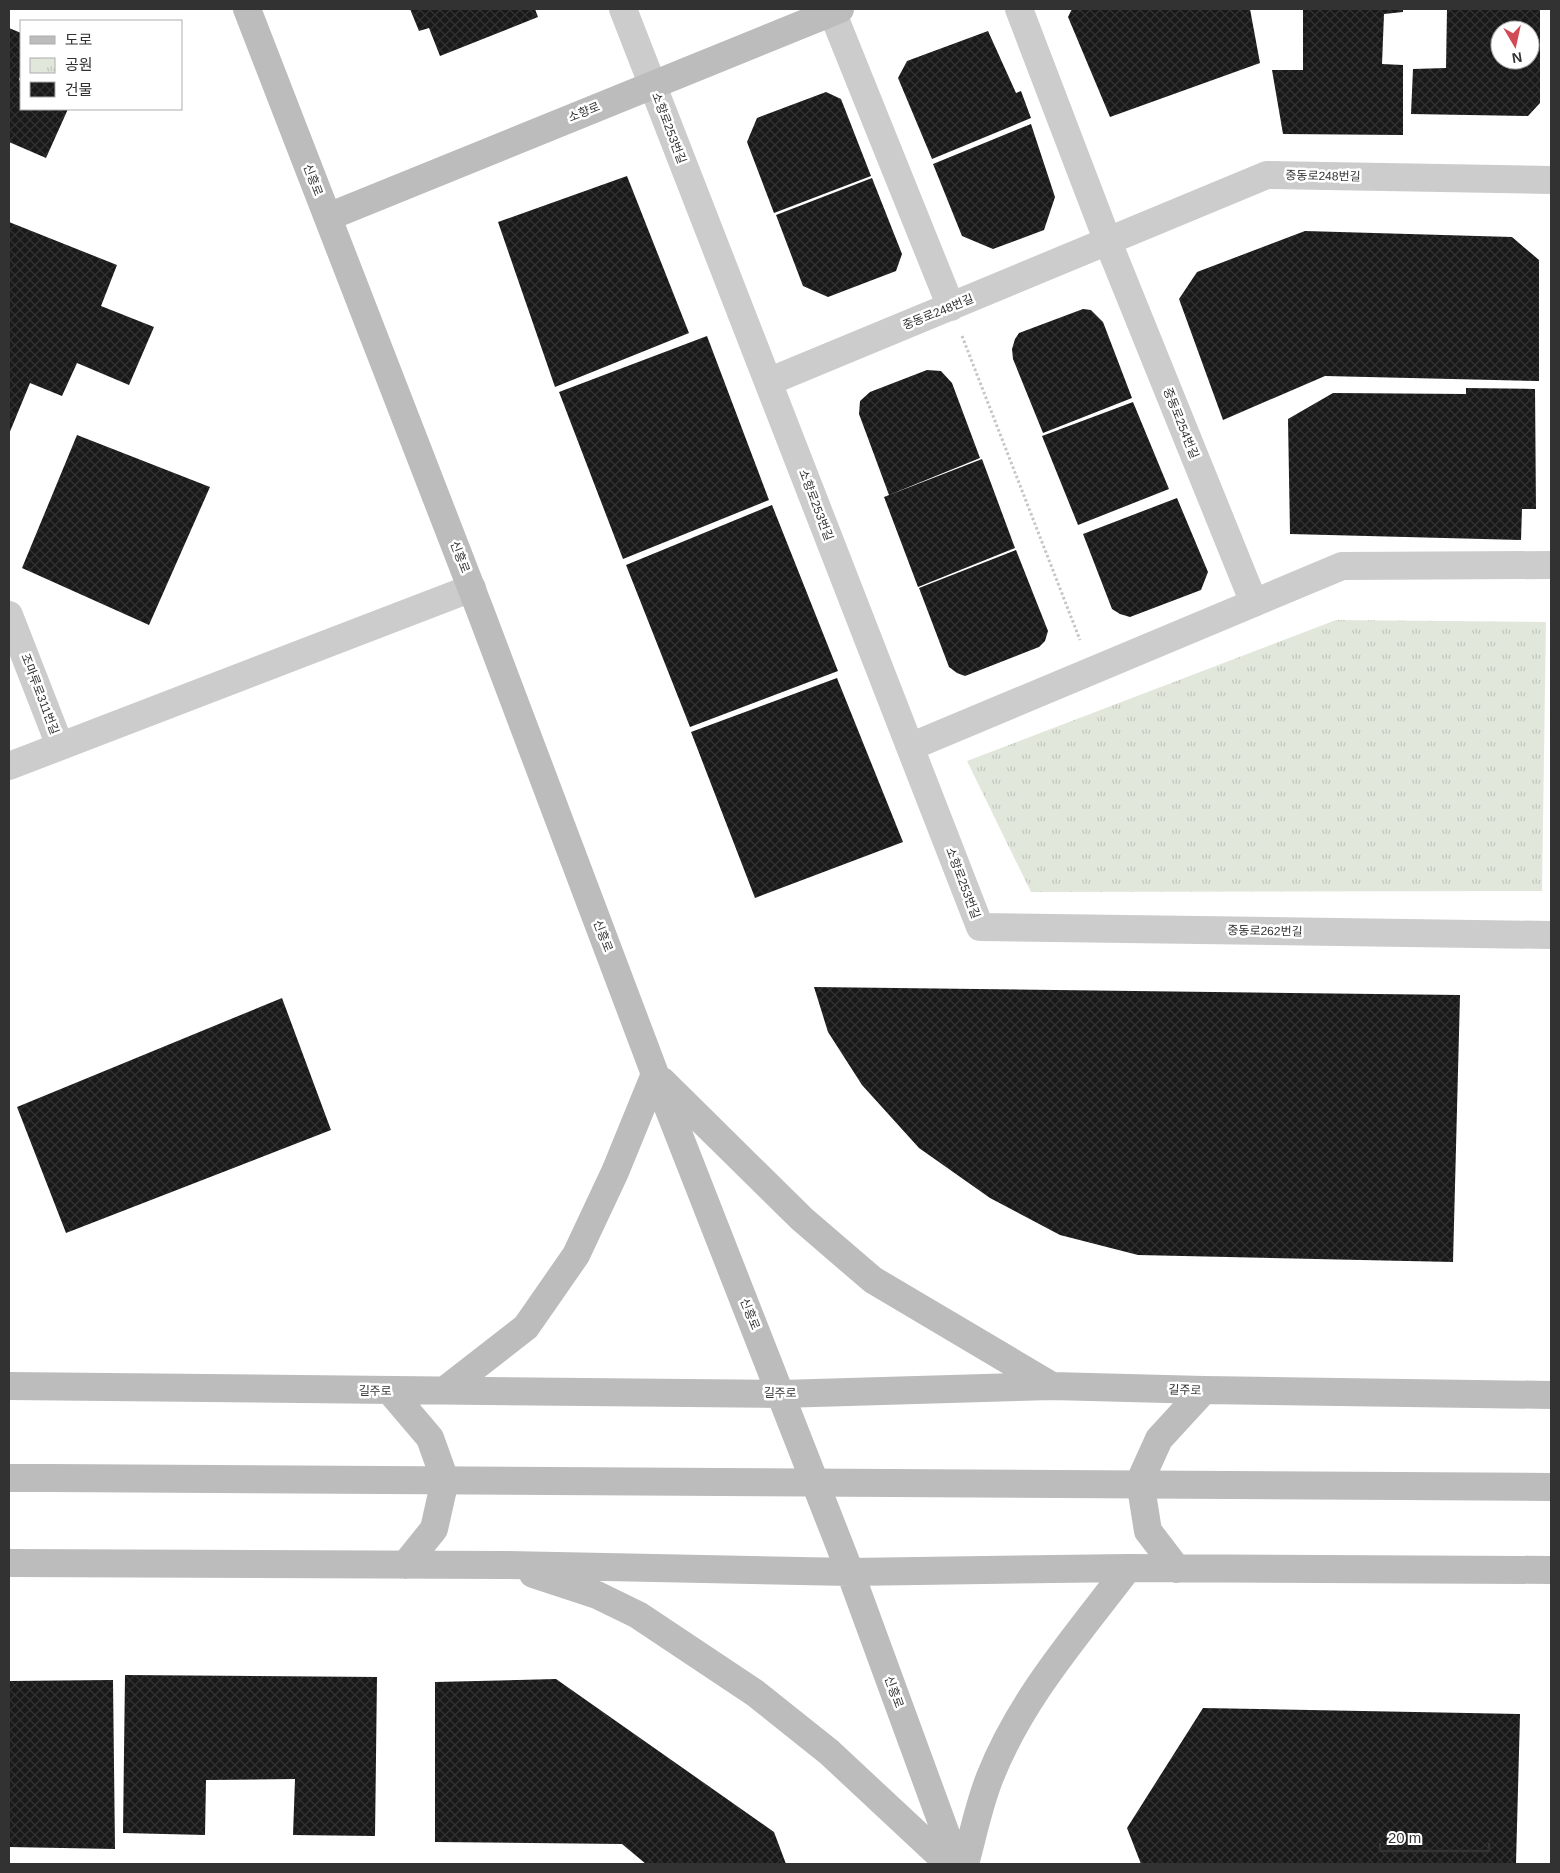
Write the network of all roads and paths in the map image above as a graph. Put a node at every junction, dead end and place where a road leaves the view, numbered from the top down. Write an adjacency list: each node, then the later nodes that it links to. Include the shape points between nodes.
1 (247, 9): 7 (street, 신흥로)
2 (623, 9): 5 (street, 소향로253번길)
3 (1019, 9): 8 (street)
4 (835, 10): 5 (street, 소향로); 9 (street)
5 (652, 84): 7 (street, 소향로); 10 (street, 소향로253번길)
6 (1551, 180): 8 (street, 중동로248번길, via 1267,175)
7 (328, 217): 12 (street, 신흥로)
8 (1108, 242): 9 (street, 중동로248번길); 13 (street, 중동로254번길)
9 (950, 307): 10 (street, 중동로248번길); 15 (path)
10 (768, 382): 17 (street, 소향로253번길)
11 (1551, 565): 13 (street, via 1342,566)
12 (472, 588): 16 (street); 21 (street, 신흥로)
13 (1254, 603): 15 (street)
14 (9, 615): 16 (street, 조마루로311번길)
15 (1092, 670): 17 (street)
16 (60, 746): 18 (street)
17 (910, 747): 19 (street, 소향로253번길)
18 (9, 766)
19 (980, 926): 20 (street, 중동로262번길)
20 (1551, 935)
21 (655, 1074): 23 (street, via 802,1219 873,1280); 24 (street, via 615,1172 576,1255 526,1328); 27 (street, 신흥로)
22 (11, 1381): 26 (street, 길주로)
23 (1052, 1386): 25 (street, 길주로); 27 (street, 길주로)
24 (445, 1390): 26 (street, 길주로); 27 (street, 길주로)
25 (1204, 1390): 28 (street, 길주로); 35 (street, via 1160,1439 1140,1481 1148,1531)
26 (390, 1391): 32 (street, via 430,1438 446,1480 434,1528)
27 (781, 1394): 37 (street, 신흥로)
28 (1551, 1395)
29 (9, 1478): 30 (street, bridge)
30 (1551, 1487)
31 (9, 1563): 32 (street)
32 (405, 1565): 33 (street)
33 (505, 1566): 37 (street); 38 (street, via 597,1595 638,1615 755,1694 829,1752)
34 (1128, 1568): 35 (street); 37 (street); 40 (street, via 1040,1683 1008,1737 990,1778)
35 (1177, 1569): 36 (street)
36 (1551, 1570)
37 (850, 1572): 39 (street, 신흥로)
38 (949, 1864)
39 (957, 1864)
40 (965, 1864)

